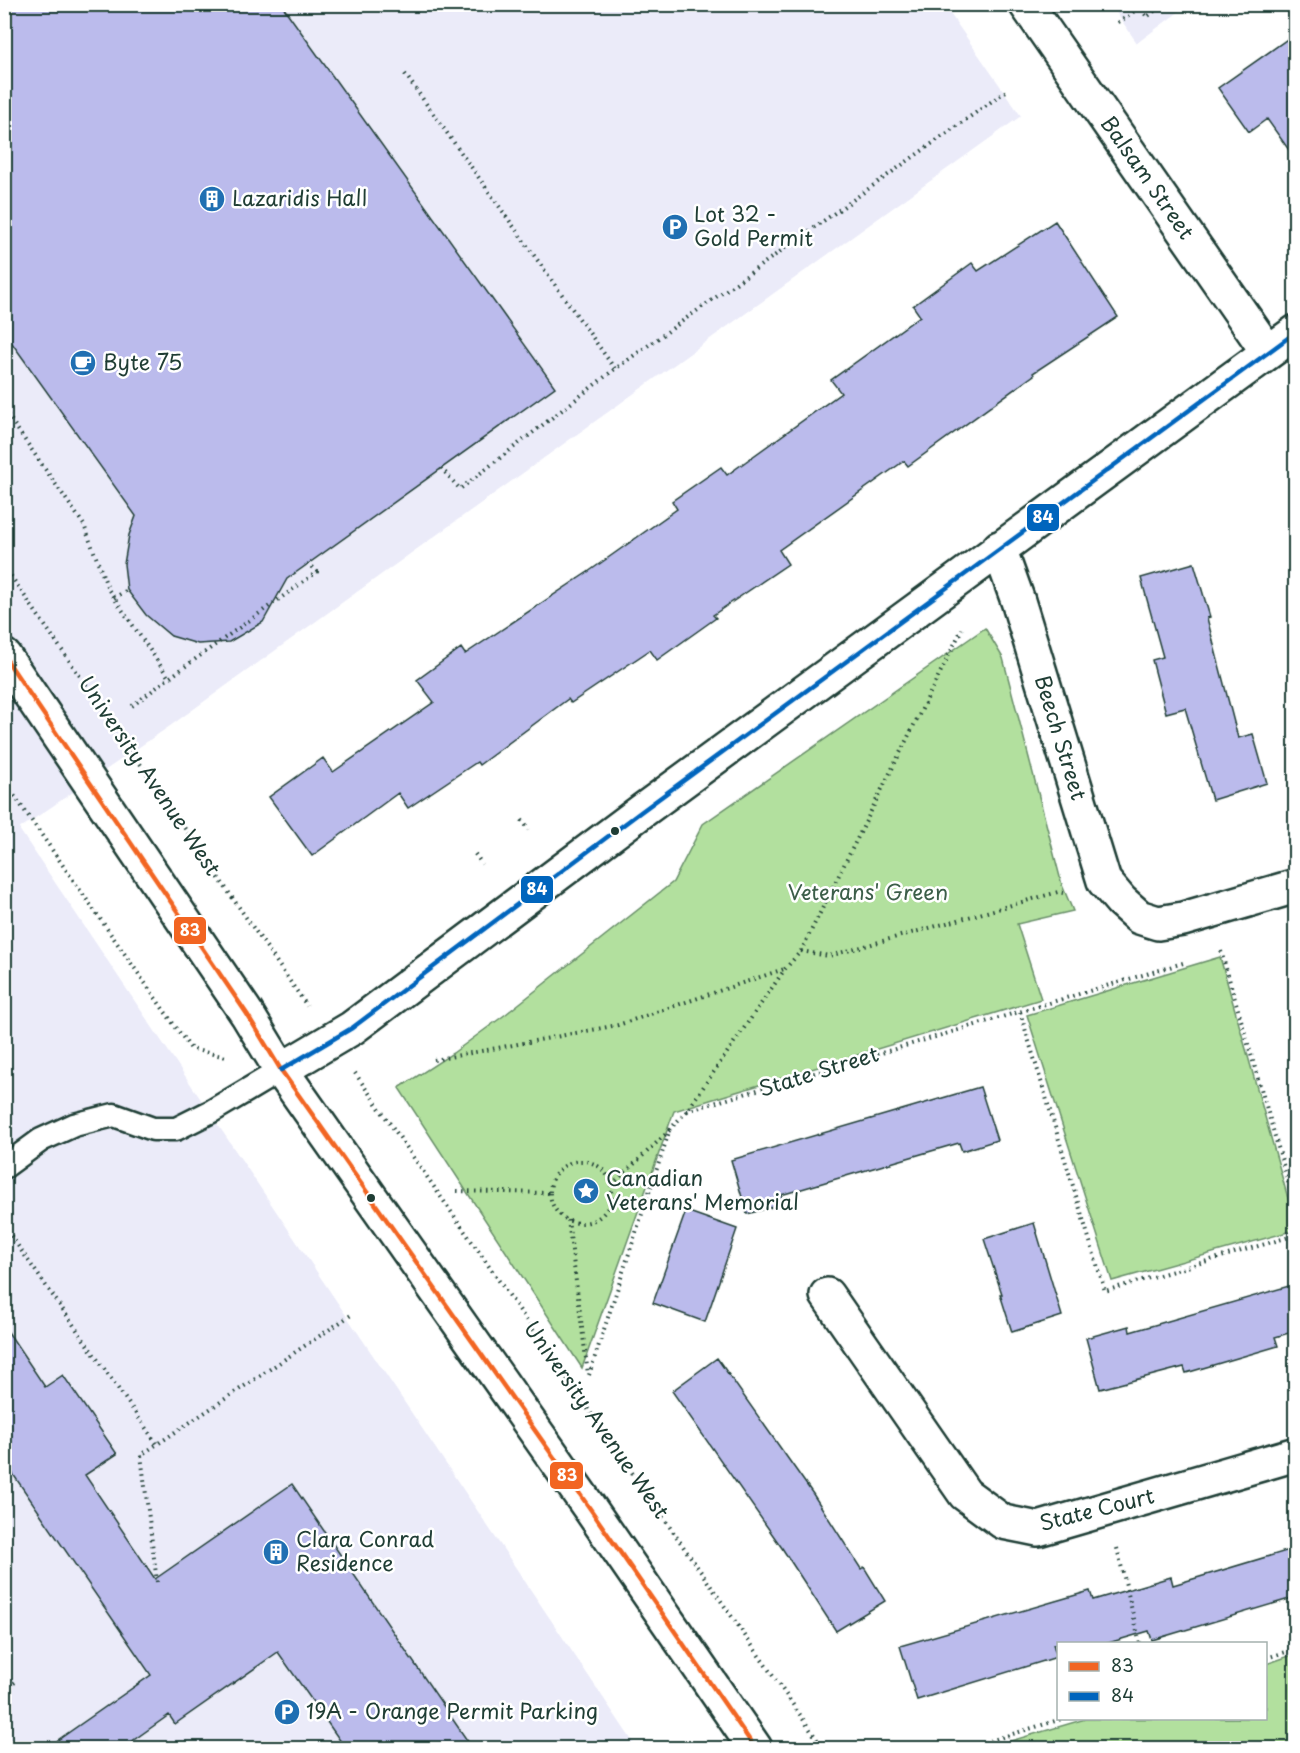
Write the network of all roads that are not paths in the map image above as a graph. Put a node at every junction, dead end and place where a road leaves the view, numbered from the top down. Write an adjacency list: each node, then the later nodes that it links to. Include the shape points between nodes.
1 (1026, 4): 3 (street, Balsam Street)
2 (1296, 332): 3 (street)
3 (1268, 352): 4 (street)
4 (999, 548): 6 (street, Beech Street, via 1104,881 1121,901 1139,917 1158,923); 7 (street, via 352,1028)
5 (4, 656): 7 (street)
6 (1296, 886)
7 (281, 1070): 8 (lane, via 176,1129 153,1129 114,1115 74,1125 41,1140); 11 (street)
8 (4, 1167)
9 (827, 1295): 10 (street, State Court, via 965,1494 1003,1522 1038,1528)
10 (1296, 1454)
11 (755, 1749)

